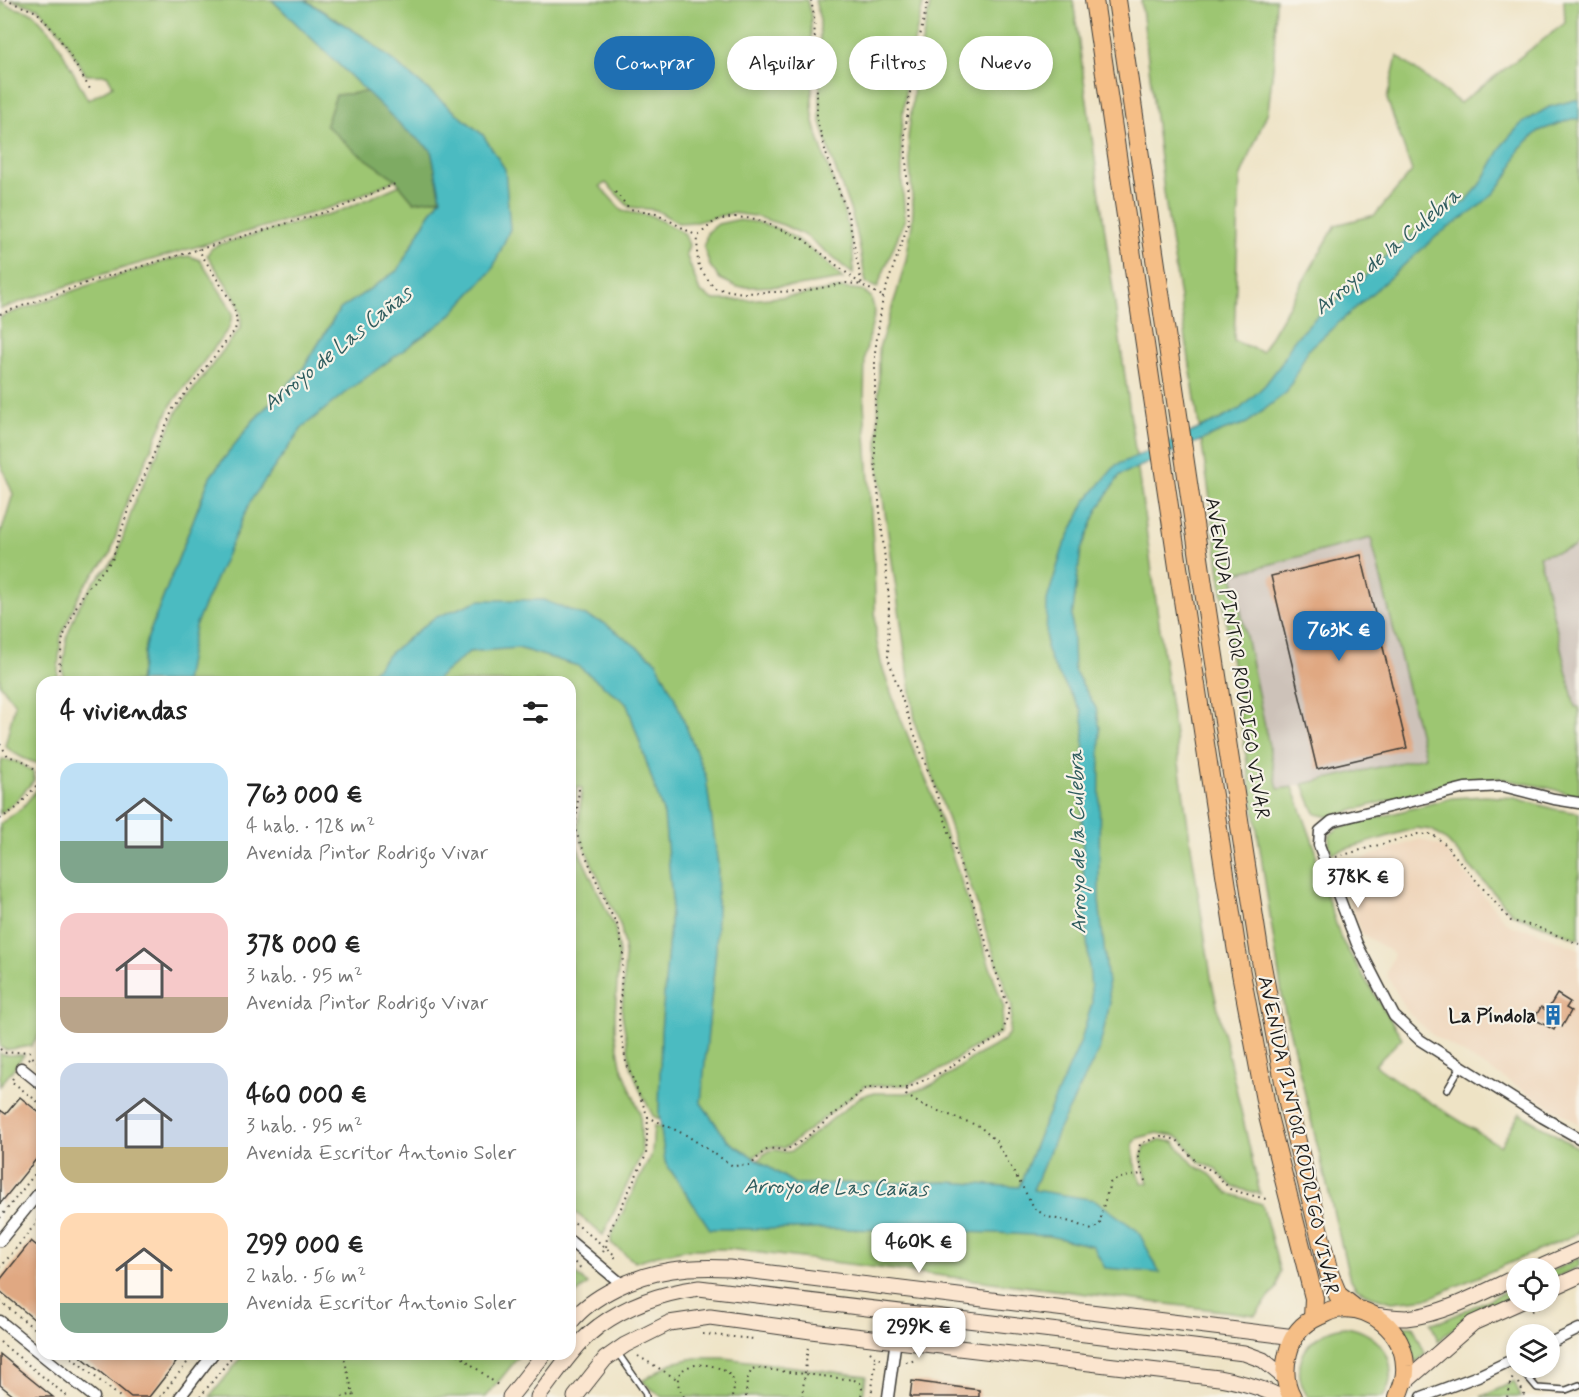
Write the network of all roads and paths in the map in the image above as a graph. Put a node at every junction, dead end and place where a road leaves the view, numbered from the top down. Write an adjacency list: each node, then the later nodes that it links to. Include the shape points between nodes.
1 (5, 0): 6 (path, via 37,12 58,36)
2 (811, 0): 11 (path, via 817,119 848,215)
3 (928, 0): 12 (path, via 913,68 905,133 909,222)
4 (1094, 0): 59 (main road, AVENIDA PINTOR RODRIGO VIVAR, via 1237,952 1268,1116 1314,1298)
5 (1117, 0): 56 (main road, AVENIDA PINTOR RODRIGO VIVAR, via 1200,566 1262,962 1290,1113 1329,1272 1338,1295)
6 (90, 89)
7 (395, 184): 10 (path, via 339,208)
8 (615, 192): 9 (path, via 630,209 656,213)
9 (698, 236): 11 (path, via 716,220 756,219 803,238); 11 (path, via 699,267 714,288 743,293)
10 (198, 249): 13 (path); 14 (path, via 234,306 235,330 173,409 129,507 112,560 86,590 63,636)
11 (862, 285): 12 (path)
12 (883, 297): 30 (path, via 875,352 875,461 889,600 888,658 1009,1010 1002,1036)
13 (0, 314)
14 (59, 676)
15 (0, 744): 16 (path, via 8,756)
16 (36, 771)
17 (36, 787): 20 (path, via 18,807)
18 (579, 789): 21 (path)
19 (1579, 803): 23 (street, via 1503,786 1465,788 1332,821 1320,831 1319,845)
20 (0, 819)
21 (576, 820)
22 (576, 832): 32 (path, via 618,926 623,953 619,1023 626,1062)
23 (1325, 860): 24 (path, via 1418,834 1432,834 1511,921); 27 (street, via 1357,944 1394,1016 1420,1040)
24 (1579, 944)
25 (0, 1049): 26 (path, via 6,1053)
26 (32, 1051)
27 (1461, 1066): 31 (lane); 33 (street)
28 (21, 1068): 29 (street)
29 (36, 1079)
30 (907, 1088): 32 (path, via 866,1088 796,1145 784,1150 775,1147 751,1165 743,1166 733,1166 686,1135); 35 (path, via 906,1095 922,1105 979,1126 996,1141 1035,1209 1048,1217 1092,1230 1100,1224 1110,1183)
31 (1447, 1090)
32 (648, 1117): 44 (path, via 646,1155 607,1237)
33 (1579, 1138)
34 (36, 1173): 39 (path)
35 (1143, 1173): 36 (path); 38 (path, via 1138,1158 1140,1144 1161,1136 1178,1140 1199,1165 1213,1171 1231,1190)
36 (1145, 1181)
37 (36, 1196): 42 (street)
38 (1266, 1199)
39 (0, 1218)
40 (36, 1223): 49 (path)
41 (576, 1224): 44 (path)
42 (0, 1241)
43 (576, 1246): 48 (street)
44 (606, 1247): 48 (path); 48 (path, via 616,1256)
45 (1579, 1250): 46 (street)
46 (1560, 1258)
47 (576, 1264): 50 (path)
48 (601, 1265): 53 (street)
49 (0, 1268)
50 (583, 1270)
51 (1579, 1276): 54 (street)
52 (1506, 1282): 56 (street, via 1418,1316 1404,1318)
53 (623, 1285): 58 (street, via 593,1301); 65 (street, via 670,1270 729,1268)
54 (1560, 1289)
55 (0, 1301): 62 (path)
56 (1364, 1312): 59 (main road, via 1335,1309); 95 (main road, AVENIDA PINTOR RODRIGO VIVAR, via 1386,1324 1400,1344 1406,1367)
57 (1508, 1312): 95 (street, via 1473,1323)
58 (576, 1317)
59 (1313, 1318): 65 (main road)
60 (0, 1321): 71 (street)
61 (1579, 1329): 66 (street)
62 (36, 1330)
63 (811, 1330): 68 (street); 72 (street, via 710,1317 669,1323); 88 (path)
64 (699, 1333): 67 (path)
65 (1295, 1337): 89 (main road, via 1285,1364)
66 (1560, 1338)
67 (754, 1339)
68 (896, 1339): 86 (street); 115 (street, via 1219,1378 1268,1390)
69 (0, 1342): 98 (path)
70 (576, 1348): 89 (street, via 585,1337 629,1307 675,1291 699,1288 1245,1353 1263,1360)
71 (36, 1350)
72 (616, 1351): 106 (street); 107 (lane)
73 (641, 1351): 92 (path, via 634,1355)
74 (870, 1352): 75 (path)
75 (876, 1358): 86 (path); 113 (path)
76 (916, 1359): 86 (path)
77 (48, 1360): 99 (street)
78 (74, 1360): 100 (path)
79 (189, 1360): 101 (path)
80 (207, 1360): 102 (street)
81 (229, 1360): 103 (path)
82 (345, 1360): 96 (path)
83 (466, 1360): 97 (path)
84 (539, 1360): 97 (street)
85 (567, 1360): 105 (street)
86 (893, 1360): 114 (street)
87 (1506, 1363): 117 (street)
88 (805, 1375): 110 (path, via 752,1369); 111 (path); 112 (path, via 854,1380 860,1383)
89 (1286, 1378): 116 (main road)
90 (1513, 1378): 118 (path)
91 (1529, 1378): 94 (lane, via 1537,1388 1566,1390)
92 (678, 1379): 108 (path); 109 (path, via 690,1365 718,1368 734,1383)
93 (1517, 1379): 119 (path)
94 (1579, 1385)
95 (1401, 1390)
96 (354, 1396): 104 (path)
97 (511, 1396)
98 (68, 1397)
99 (94, 1397)
100 (120, 1397)
101 (160, 1397)
102 (180, 1397)
103 (200, 1397)
104 (342, 1397)
105 (538, 1397)
106 (575, 1397)
107 (646, 1397)
108 (684, 1397)
109 (732, 1397)
110 (746, 1397)
111 (802, 1397)
112 (861, 1397)
113 (871, 1397)
114 (888, 1397)
115 (1280, 1397)
116 (1293, 1397)
117 (1422, 1397)
118 (1507, 1397)
119 (1525, 1397)

